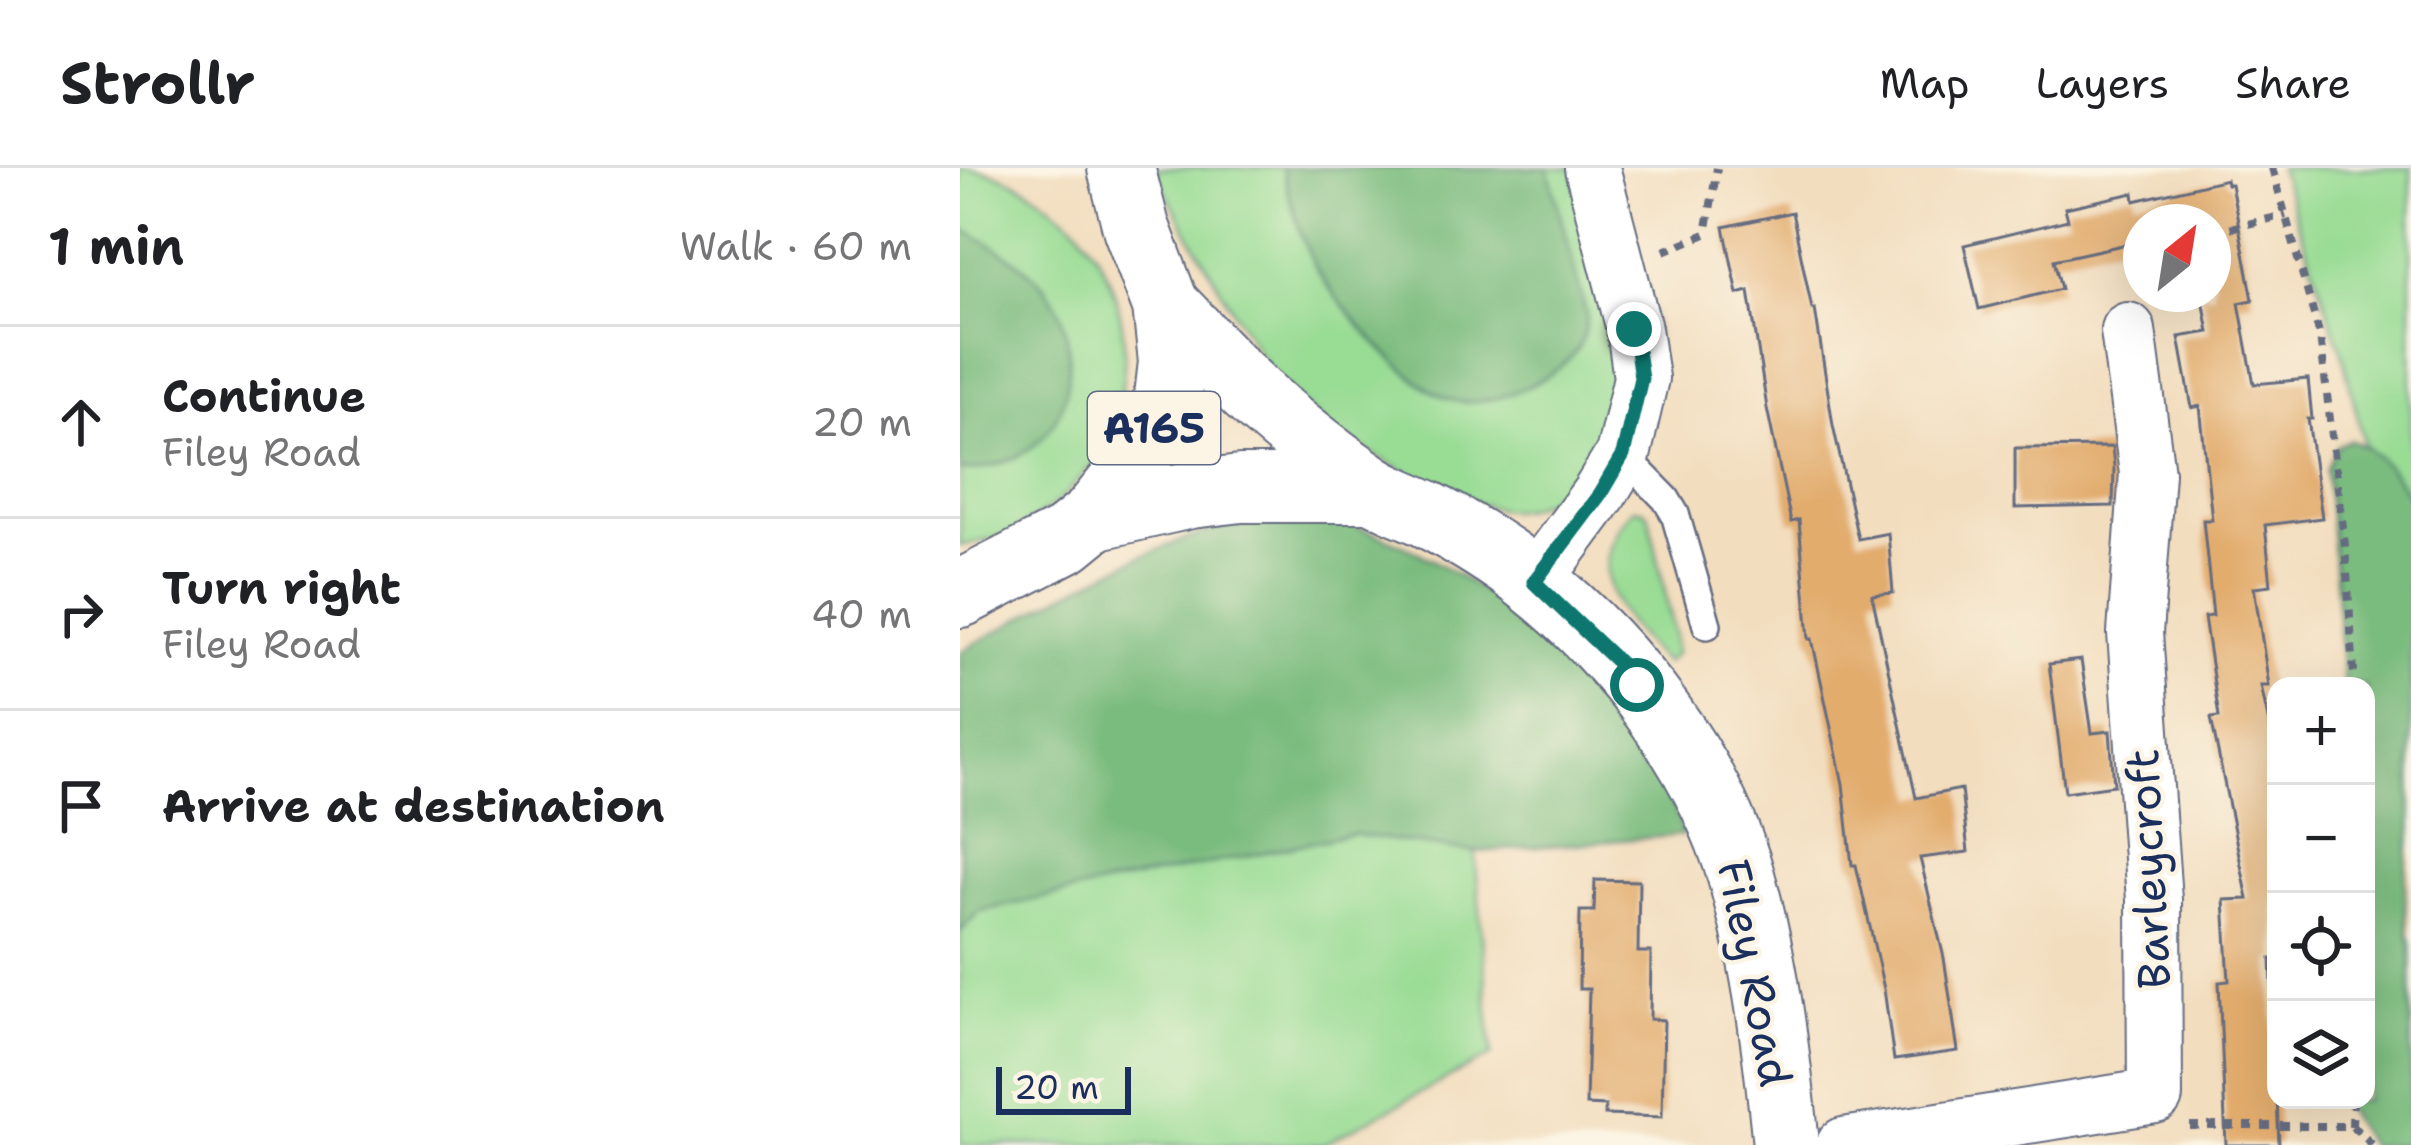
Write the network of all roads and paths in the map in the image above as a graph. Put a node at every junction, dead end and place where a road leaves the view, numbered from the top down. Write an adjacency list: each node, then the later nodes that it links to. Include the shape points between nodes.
1 (1084, 168): 5 (main road, Filey Road / A165)
2 (1592, 168): 8 (street)
3 (1718, 168): 8 (path, via 1706,234)
4 (2272, 168): 6 (path)
5 (1128, 197): 9 (main road, Filey Road / A165)
6 (2286, 214): 7 (path); 17 (path, via 2320,336)
7 (2231, 228)
8 (1618, 269): 11 (street, via 1641,378)
9 (1166, 305): 12 (main road, Filey Road, via 1267,407); 13 (main road, Filey Road / A165, via 1168,397 1133,469)
10 (2128, 330): 19 (street, Barleycroft, via 2147,473 2135,633 2154,900)
11 (1623, 455): 15 (street); 16 (lane, via 1675,514)
12 (1373, 489): 13 (main road, Filey Road, via 1241,489); 15 (main road, Filey Road)
13 (1094, 517): 14 (main road, Filey Road / A165, via 1067,539)
14 (976, 580)
15 (1534, 582): 21 (main road, Filey Road, via 1653,705 1720,818 1753,930)
16 (1706, 625)
17 (2354, 677)
18 (2353, 1109): 20 (path)
19 (2154, 1122): 20 (path); 22 (street)
20 (2352, 1126): 23 (path)
21 (1786, 1145)
22 (1844, 1145)
23 (2373, 1145)

